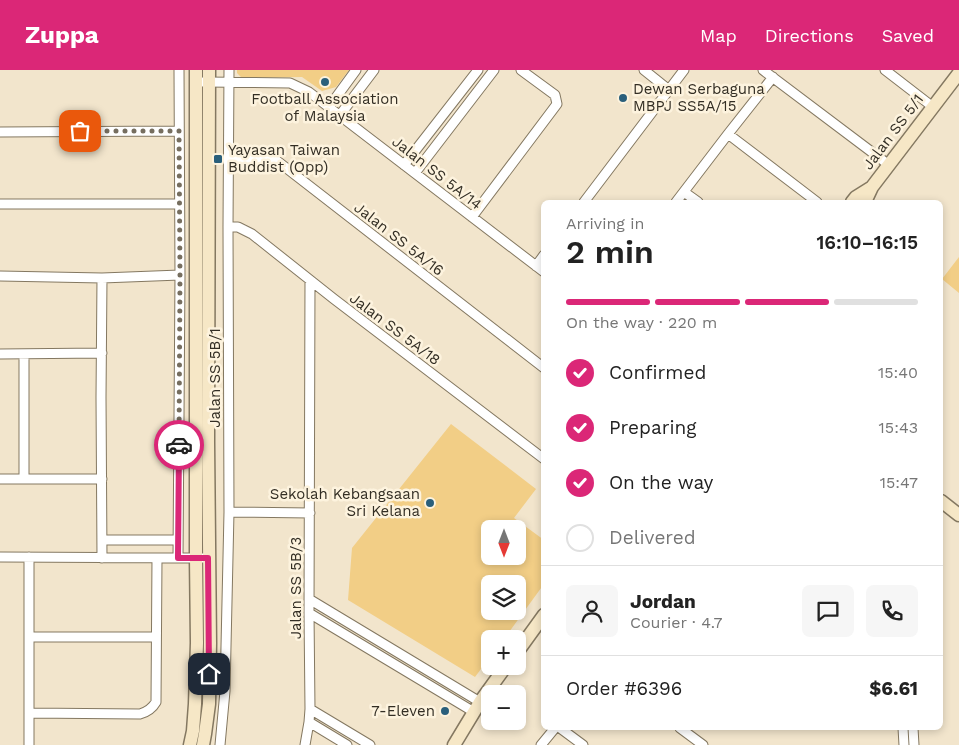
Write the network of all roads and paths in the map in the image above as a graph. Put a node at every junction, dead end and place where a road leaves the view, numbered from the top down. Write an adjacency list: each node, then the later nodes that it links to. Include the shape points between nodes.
1 (179, 70): 20 (street)
2 (229, 70): 15 (street, Jalan SS 5B/1)
3 (356, 70): 17 (street)
4 (374, 70): 19 (street)
5 (478, 70): 25 (street)
6 (494, 70): 26 (street)
7 (521, 70): 37 (street, via 555,95 557,104)
8 (644, 70): 16 (street)
9 (684, 70): 16 (street)
10 (763, 70): 14 (street)
11 (885, 70): 18 (street)
12 (959, 73): 18 (main road, Jalan SS 5/1)
13 (202, 76): 15 (street, Jalan SS 5A/14); 67 (main road)
14 (773, 78): 22 (street); 24 (street)
15 (230, 82): 17 (street, Jalan SS 5A/14, via 290,83 310,92); 23 (street, Jalan SS 5B/1)
16 (669, 90): 29 (street)
17 (329, 107): 19 (street, Jalan SS 5A/14)
18 (933, 107): 24 (main road, Jalan SS 5/1)
19 (340, 115): 25 (street, Jalan SS 5A/14)
20 (179, 131): 21 (street); 36 (street)
21 (0, 132)
22 (728, 134): 28 (street); 32 (street)
23 (228, 159): 38 (street, Jalan SS 5B/1); 49 (street, Jalan SS 5A/16, via 276,160)
24 (889, 165): 27 (main road, Jalan SS 5/1)
25 (404, 166): 26 (street, Jalan SS 5A/14)
26 (415, 173): 37 (street, Jalan SS 5A/14)
27 (872, 187): 33 (main road, Jalan SS 5/1); 34 (main road, Jalan SS 5/1)
28 (684, 192): 30 (street); 31 (street)
29 (586, 200)
30 (678, 200)
31 (695, 200)
32 (814, 200)
33 (854, 200)
34 (867, 200)
35 (0, 204): 36 (street)
36 (179, 204): 42 (street)
37 (472, 217): 40 (street, Jalan SS 5A/14)
38 (228, 227): 45 (street, Jalan SS 5A/18, via 238,227 252,234); 57 (street, Jalan SS 5B/1)
39 (541, 259): 40 (street)
40 (536, 266): 41 (street, Jalan SS 5A/14)
41 (541, 270)
42 (180, 275): 44 (street); 61 (street)
43 (0, 276): 44 (street)
44 (102, 278): 46 (street)
45 (310, 280): 50 (street, Jalan SS 5A/18); 58 (street, Jalan SS 5B/3)
46 (102, 353): 48 (street); 53 (street)
47 (0, 354): 48 (street)
48 (24, 354): 52 (street)
49 (541, 366)
50 (541, 457)
51 (0, 479): 52 (street)
52 (24, 479): 53 (street)
53 (102, 479): 60 (street)
54 (943, 494): 56 (main road)
55 (943, 503): 59 (main road)
56 (959, 506)
57 (228, 512): 58 (street); 87 (street, Jalan SS 5B/1, via 225,691)
58 (310, 513): 68 (street, Jalan SS 5B/3)
59 (959, 515)
60 (102, 540): 61 (street); 64 (street)
61 (178, 540): 66 (street)
62 (0, 557): 63 (street)
63 (29, 557): 64 (street); 71 (street)
64 (102, 558): 65 (street)
65 (157, 558): 66 (street); 72 (street)
66 (178, 558): 67 (street)
67 (202, 558): 85 (main road, via 196,696); 86 (main road, via 210,643)
68 (309, 598): 69 (street, Jalan SS 5B/3); 75 (street)
69 (309, 613): 75 (street); 76 (street, Jalan SS 5B/3)
70 (541, 619): 73 (main road)
71 (29, 636): 72 (street); 77 (street)
72 (156, 637): 77 (street, via 156,702 147,712)
73 (526, 640)
74 (500, 675): 75 (main road)
75 (477, 707): 91 (main road)
76 (310, 709): 78 (street, Jalan SS 5B/3); 90 (street)
77 (29, 713): 84 (street)
78 (309, 722): 88 (street, Jalan SS 5B/3); 89 (street)
79 (553, 730): 92 (street)
80 (563, 730): 93 (street)
81 (683, 730): 94 (street)
82 (903, 730): 95 (street)
83 (913, 730): 96 (street)
84 (29, 745)
85 (190, 745)
86 (203, 745)
87 (220, 745)
88 (305, 745)
89 (347, 745)
90 (370, 745)
91 (454, 745)
92 (541, 745)
93 (583, 745)
94 (703, 745)
95 (904, 745)
96 (914, 745)

